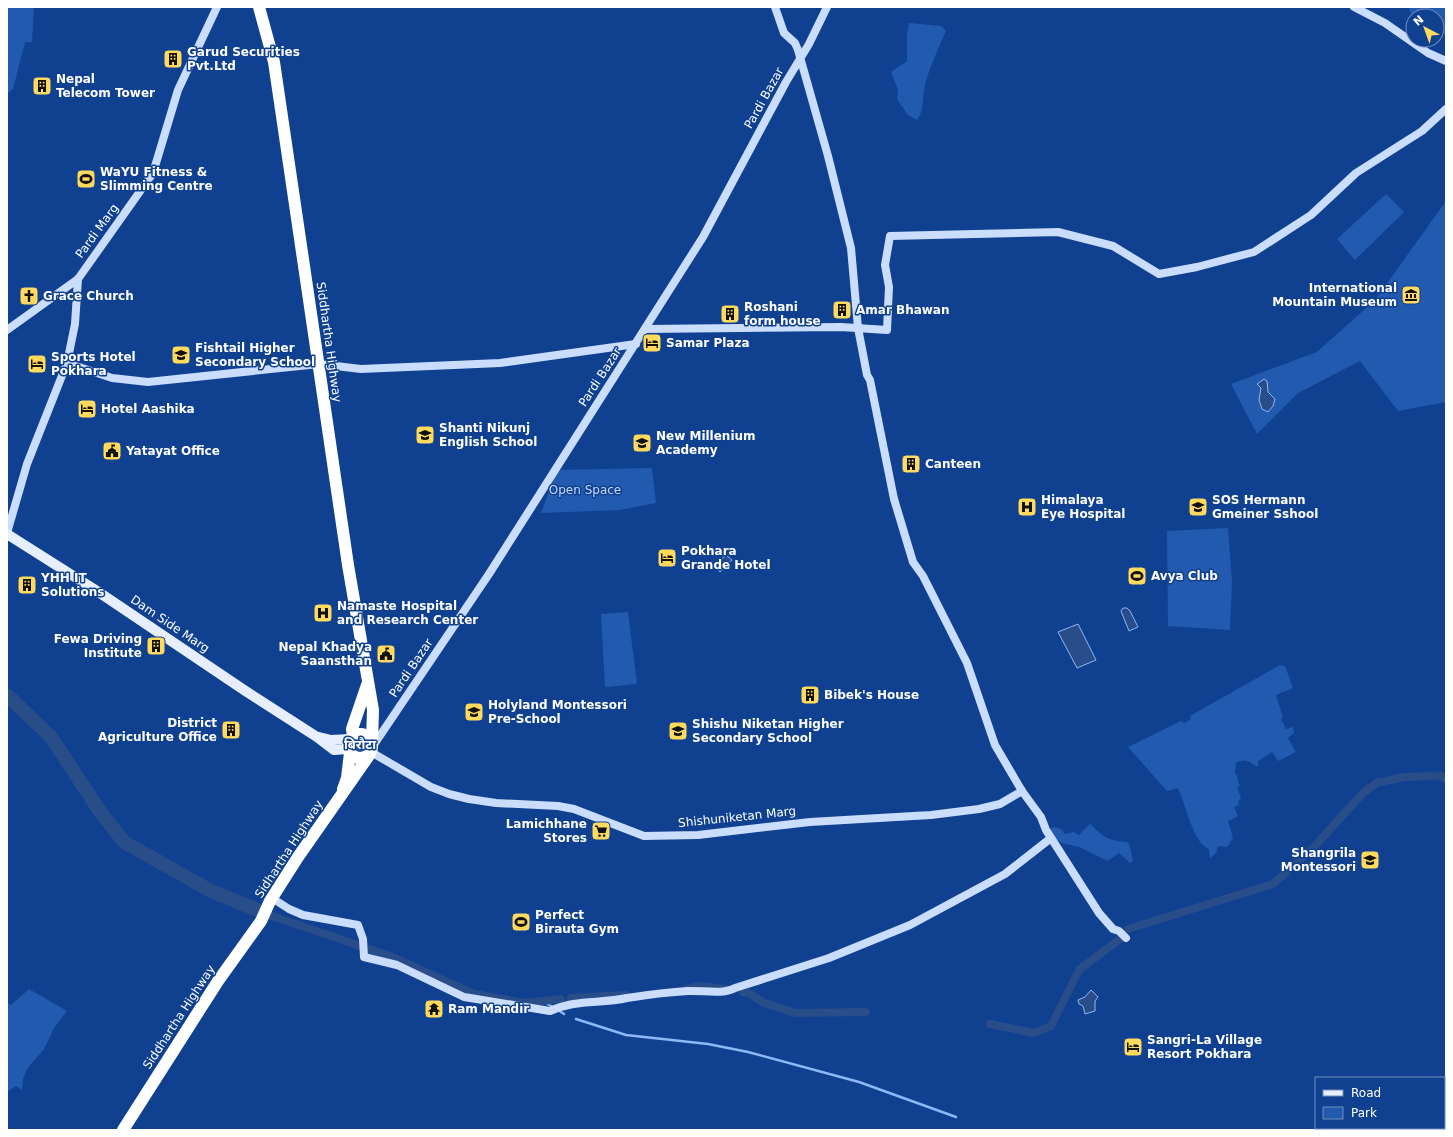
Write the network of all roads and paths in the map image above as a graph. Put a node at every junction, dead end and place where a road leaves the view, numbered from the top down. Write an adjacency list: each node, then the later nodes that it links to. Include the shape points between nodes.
1 (217, 7): 9 (main road, Pardi Marg, via 178,90 153,173)
2 (259, 7): 15 (highway, Siddhartha Highway, via 274,62)
3 (775, 7): 6 (main road, via 784,32 795,43)
4 (826, 7): 6 (main road, Pardi Bazar)
5 (1354, 7): 7 (main road, via 1385,23 1428,54)
6 (800, 58): 10 (main road, via 851,248); 11 (main road, Pardi Bazar, via 703,237)
7 (1446, 61)
8 (1446, 110): 10 (main road, via 1422,131 1356,173 1311,215 1278,237 1254,252 1196,267 1159,274 1113,246 1058,232 890,236 885,265 889,287 887,330)
9 (78, 280): 12 (main road, Pardi Marg); 14 (main road, via 75,324)
10 (858, 328): 11 (main road); 20 (main road, via 894,499 913,562 923,576 963,653 995,745)
11 (645, 329): 13 (main road, Pardi Bazar)
12 (7, 330)
13 (636, 344): 15 (main road, via 500,363 361,369); 19 (main road, Pardi Bazar, via 489,574)
14 (68, 363): 15 (main road, via 112,378 148,382); 16 (main road, via 28,464)
15 (319, 364): 17 (highway, Siddhartha Highway)
16 (7, 534): 18 (main road, Dam Side Marg, via 317,737)
17 (368, 682): 18 (highway, Sidhartha Highway, via 352,729); 19 (highway, via 373,710)
18 (350, 744): 19 (highway, via 360,758); 19 (highway, via 364,734); 21 (highway, Sidhartha Highway, via 347,778)
19 (372, 749): 20 (main road, Shishuniketan Marg, via 431,787 449,794 496,803 574,809 644,836 698,835 810,822 931,815 1000,804); 21 (highway, Sidhartha Highway)
20 (1022, 791): 22 (main road, via 1041,817)
21 (342, 794): 23 (highway, Sidhartha Highway)
22 (1051, 838): 23 (main road, via 1005,874 910,926 829,958 729,992 685,991 583,1001 552,1010 464,997 397,965 364,957 363,939 358,926 303,915); 25 (main road, via 1099,913 1113,929)
23 (270, 901): 24 (highway, Sidhartha Highway)
24 (261, 921): 26 (highway, Siddhartha Highway, via 218,981)
25 (1126, 938)
26 (123, 1130)

